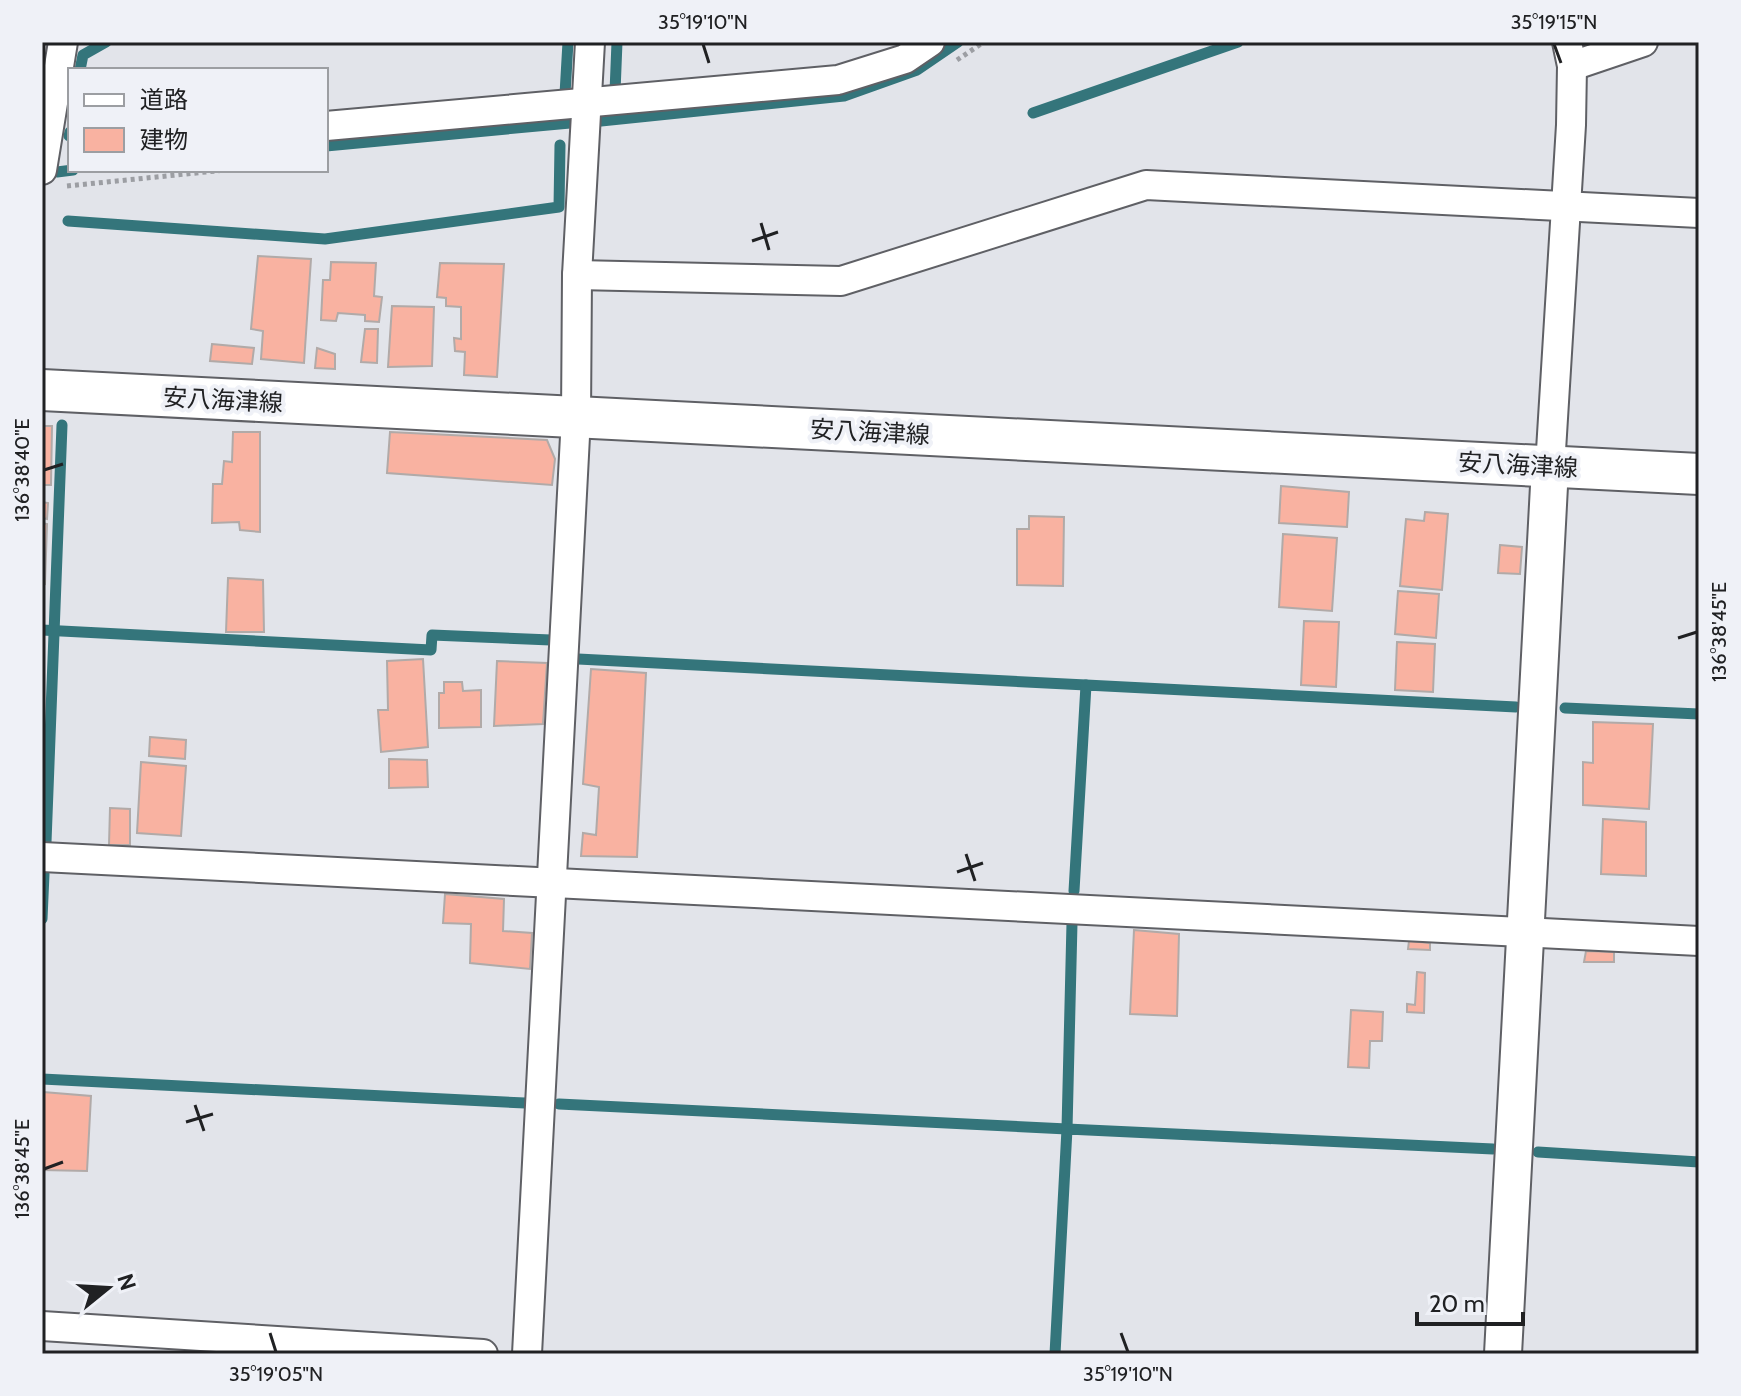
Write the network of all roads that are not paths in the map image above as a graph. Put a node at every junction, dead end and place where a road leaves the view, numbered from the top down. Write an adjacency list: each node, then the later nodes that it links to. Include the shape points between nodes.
1 (63, 42): 8 (street)
2 (590, 42): 6 (street)
3 (930, 42): 6 (street, via 905,59 838,80)
4 (1643, 42): 5 (street)
5 (1569, 54): 9 (street)
6 (586, 103): 7 (street); 11 (street)
7 (328, 126)
8 (51, 161)
9 (1567, 206): 10 (street); 11 (street, via 1146,185 841,281); 14 (street)
10 (1699, 213)
11 (577, 275): 13 (street)
12 (42, 390): 13 (main road, 安八海津線)
13 (576, 417): 14 (main road, 安八海津線); 17 (street)
14 (1550, 467): 15 (main road, 安八海津線); 18 (street)
15 (1699, 474)
16 (42, 857): 17 (street)
17 (550, 883): 18 (street); 22 (street)
18 (1526, 934): 19 (street); 23 (street)
19 (1699, 941)
20 (42, 1326): 21 (street)
21 (483, 1354)
22 (527, 1354)
23 (1503, 1354)

